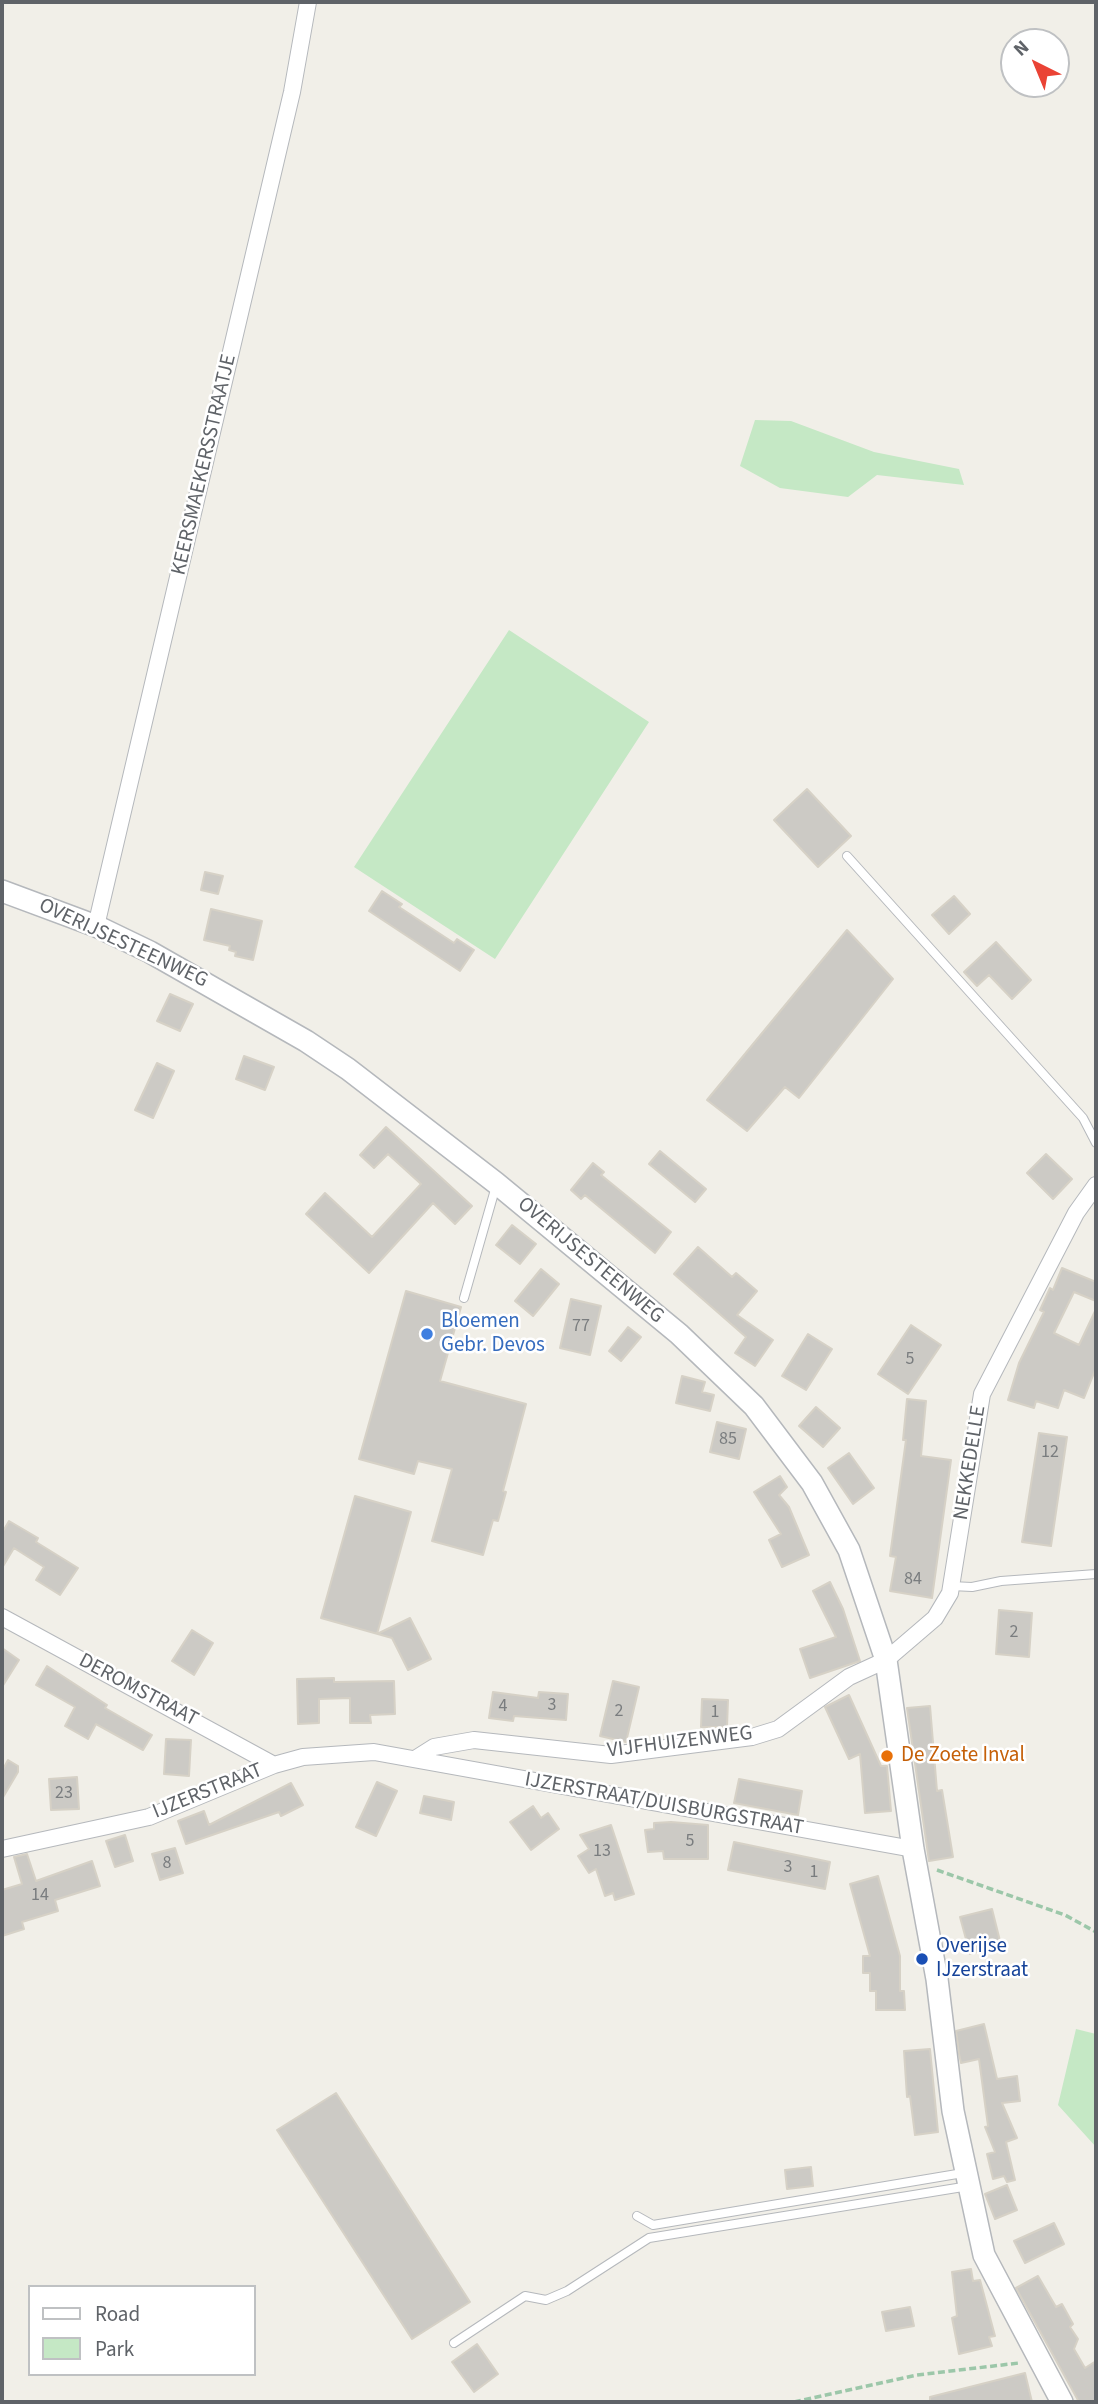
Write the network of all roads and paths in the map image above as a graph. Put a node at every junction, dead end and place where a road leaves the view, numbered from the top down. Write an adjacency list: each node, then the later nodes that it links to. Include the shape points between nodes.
1 (308, 2): 4 (street, KEERSMAEKERSSTRAATJE, via 292,92)
2 (847, 856): 5 (lane, via 1083,1118)
3 (2, 891): 4 (street, OVERIJSESTEENWEG)
4 (96, 926): 6 (street, OVERIJSESTEENWEG, via 191,973 306,1041)
5 (1096, 1143)
6 (496, 1183): 8 (lane); 12 (street, OVERIJSESTEENWEG, via 698,1351 754,1406 790,1450 849,1550)
7 (1096, 1185): 10 (street, NEKKEDELLE, via 1076,1213 982,1394)
8 (464, 1298)
9 (1096, 1574): 10 (lane)
10 (951, 1586): 12 (street, NEKKEDELLE, via 935,1618)
11 (2, 1618): 14 (street, DEROMSTRAAT)
12 (886, 1660): 13 (street, VIJFHUIZENWEG, via 849,1677 778,1729 752,1737 611,1755 474,1740 434,1748); 16 (street, OVERIJSESTEENWEG)
13 (415, 1759): 14 (street, IJZERSTRAAT, via 374,1752 303,1757); 16 (street, IJZERSTRAAT/DUISBURGSTRAAT)
14 (274, 1765): 15 (street, IJZERSTRAAT, via 149,1817)
15 (2, 1849)
16 (914, 1856): 17 (path, via 1065,1915); 18 (street, OVERIJSESTEENWEG, via 937,1979 953,2111)
17 (1096, 1932)
18 (968, 2179): 19 (lane, via 653,2225); 20 (lane, via 649,2238 566,2291 546,2300 525,2296); 21 (street, OVERIJSESTEENWEG, via 984,2255)
19 (637, 2216)
20 (454, 2343)
21 (1040, 2361): 22 (path, via 917,2375); 23 (street, OVERIJSESTEENWEG)
22 (794, 2402)
23 (1062, 2402)

